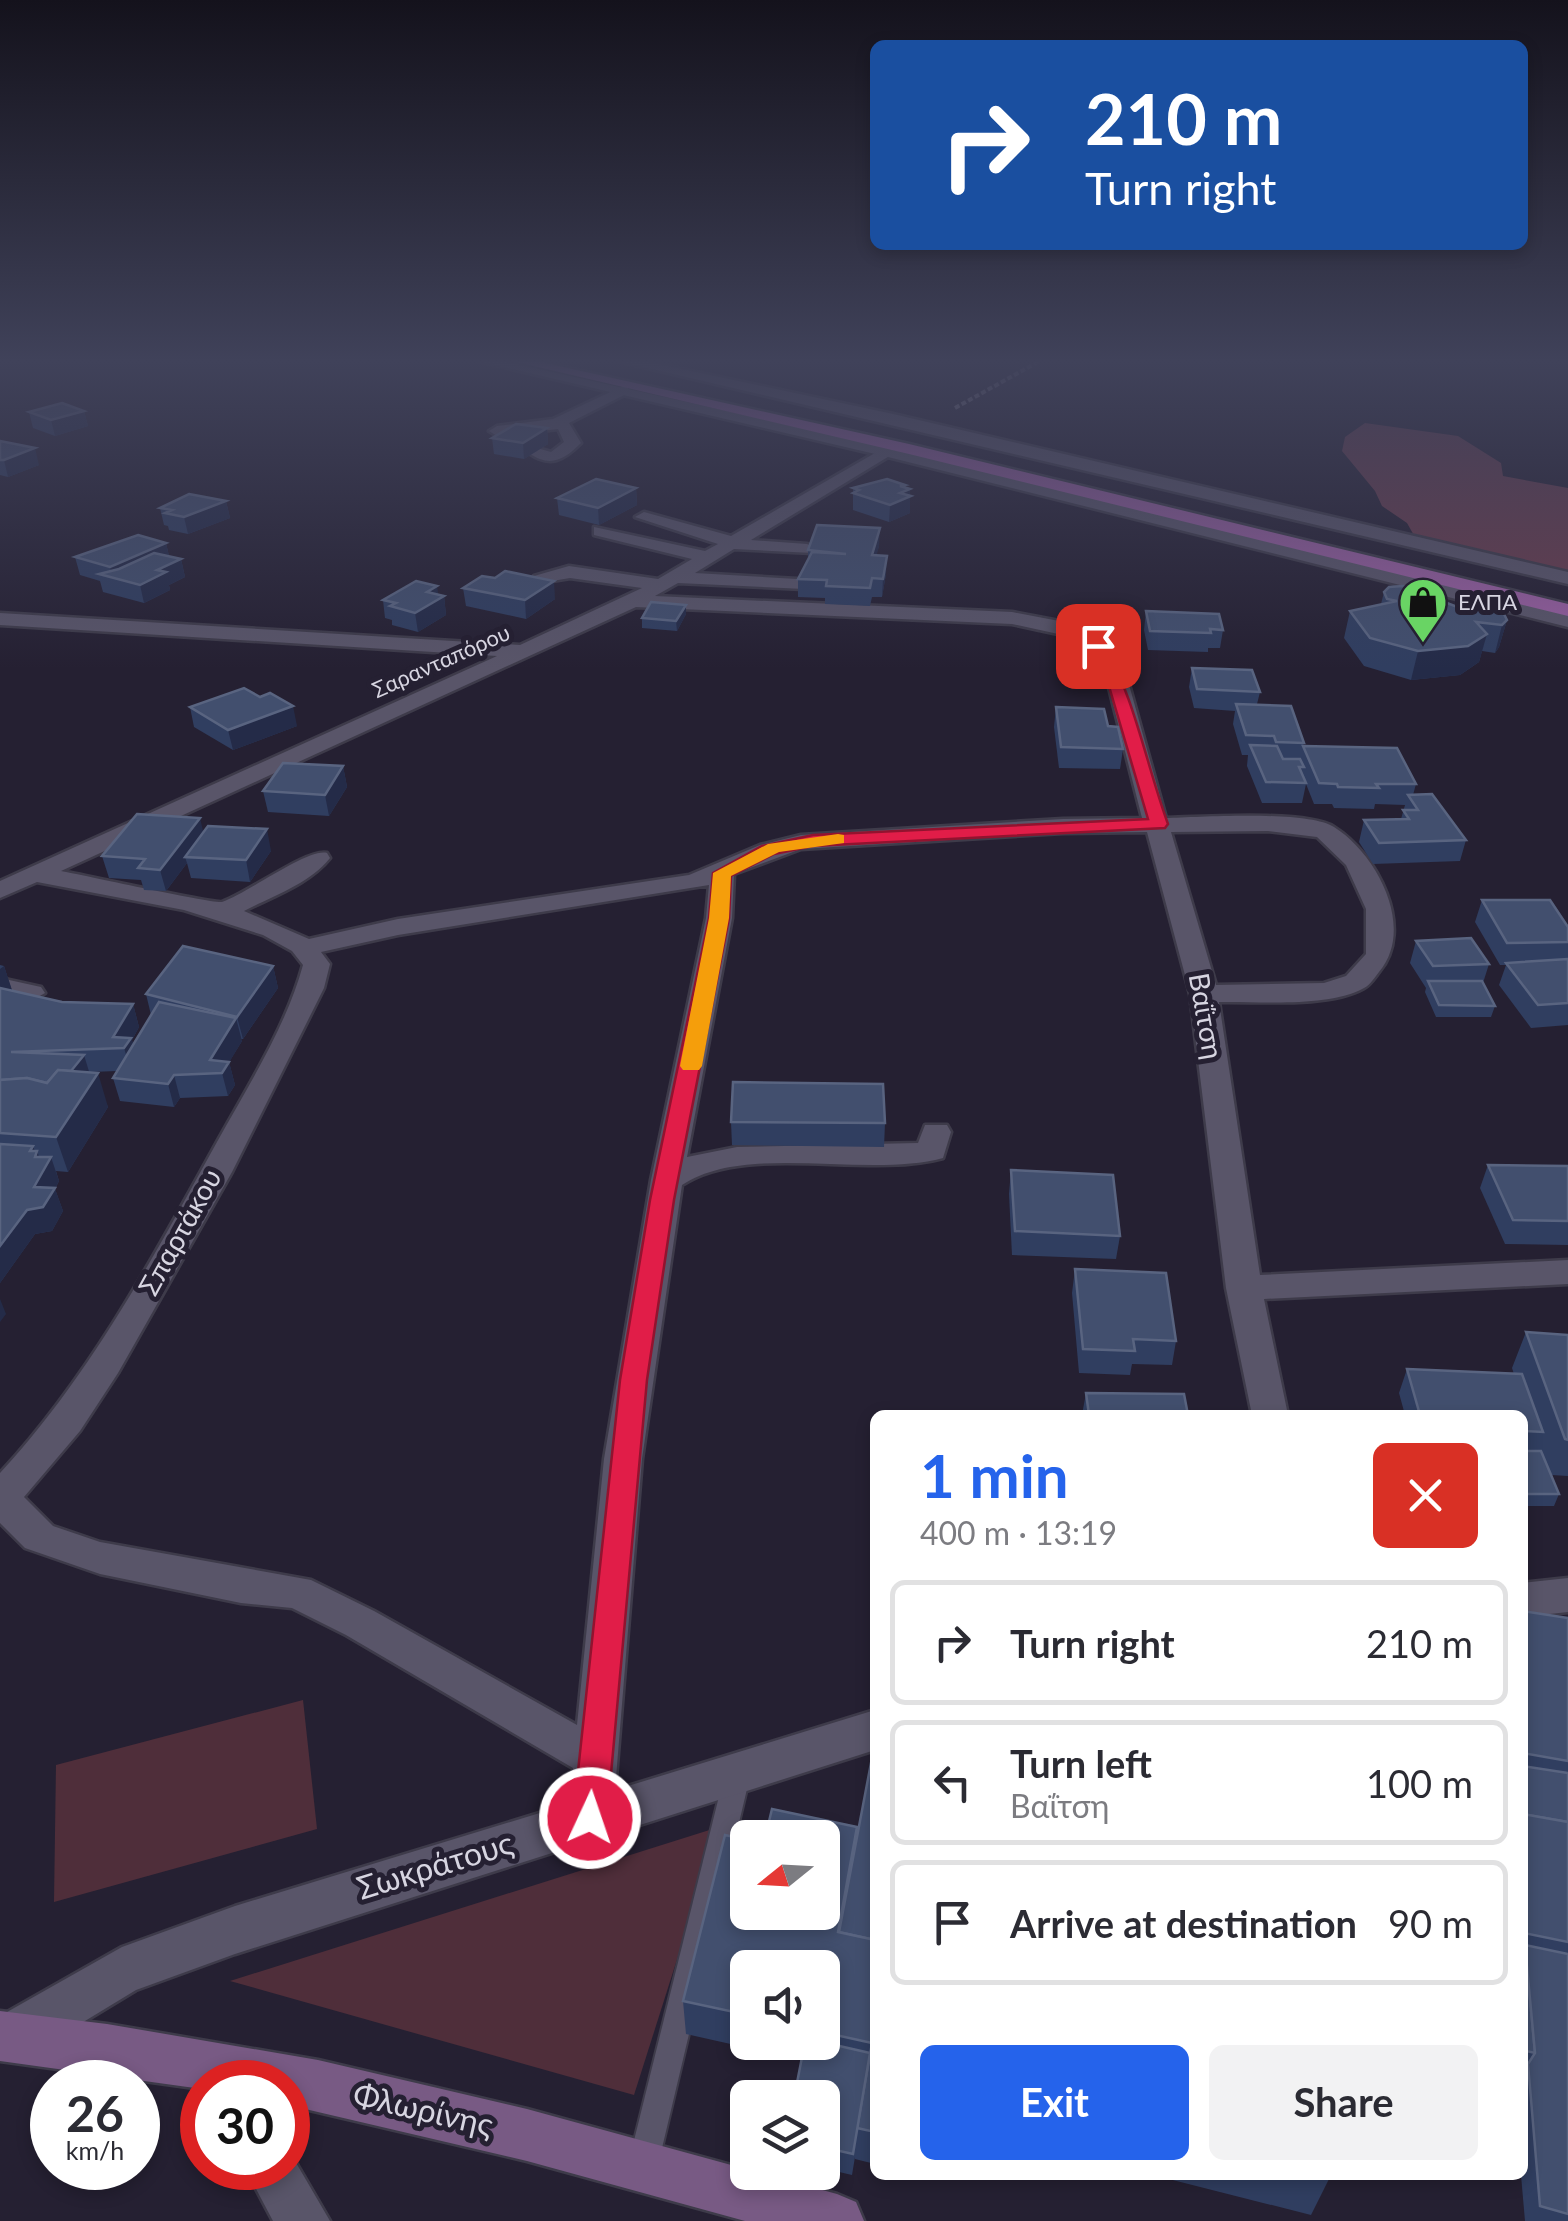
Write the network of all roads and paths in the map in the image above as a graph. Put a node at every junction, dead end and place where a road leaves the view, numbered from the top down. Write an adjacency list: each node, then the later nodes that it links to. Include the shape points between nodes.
1 (872, 462): 8 (street, Σαρανταπόρου)
2 (927, 462): 16 (street)
3 (962, 462): 14 (main road)
4 (1074, 462): 11 (street)
5 (644, 517): 6 (street)
6 (691, 529): 8 (street); 9 (street)
7 (600, 531): 9 (street)
8 (733, 544): 9 (street, Σαρανταπόρου); 10 (street)
9 (700, 556): 10 (street); 13 (street, Σαρανταπόρου)
10 (802, 567): 13 (street)
11 (1568, 578)
12 (541, 580): 13 (street, via 569,572)
13 (669, 588): 17 (street, Σαρανταπόρου); 18 (street, Βαΐτση, via 845,610 1012,618 1083,634 1107,658)
14 (1568, 610)
15 (0, 619): 17 (street)
16 (1568, 621)
17 (524, 652): 21 (street, Σαρανταπόρου)
18 (1159, 824): 20 (street, via 813,841 768,850); 27 (street, Βαΐτση); 27 (street, via 1324,831 1356,860 1379,909 1379,955 1356,982 1302,994)
19 (318, 858): 23 (street)
20 (722, 873): 24 (street); 29 (street)
21 (32, 874): 22 (street, Σαρανταπόρου); 23 (street)
22 (0, 890)
23 (221, 912): 24 (street, via 262,924)
24 (303, 948): 33 (street, Σπαρτάκου, via 316,964 314,984 252,1105 91,1388)
25 (0, 986): 26 (street)
26 (31, 993)
27 (1204, 994): 31 (street, Βαΐτση)
28 (936, 1132): 29 (street, via 932,1151 764,1154 698,1164)
29 (667, 1180): 37 (street, via 623,1459)
30 (1568, 1272): 31 (street)
31 (1243, 1288): 32 (street, Βαΐτση)
32 (1269, 1410)
33 (0, 1498): 37 (street, via 39,1537 100,1558 296,1592)
34 (1568, 1595): 35 (street)
35 (1528, 1599)
36 (870, 1731): 38 (street, Σωκράτους)
37 (594, 1757): 39 (street)
38 (738, 1771): 39 (street, Σωκράτους); 43 (lane)
39 (590, 1818): 40 (street, Σωκράτους, via 122,1971)
40 (5, 2037): 41 (main road, Φλωρίνης)
41 (180, 2063)
42 (310, 2090): 43 (main road, Φλωρίνης)
43 (643, 2165): 46 (main road, Φλωρίνης)
44 (281, 2190): 45 (street)
45 (303, 2221)
46 (837, 2221)

